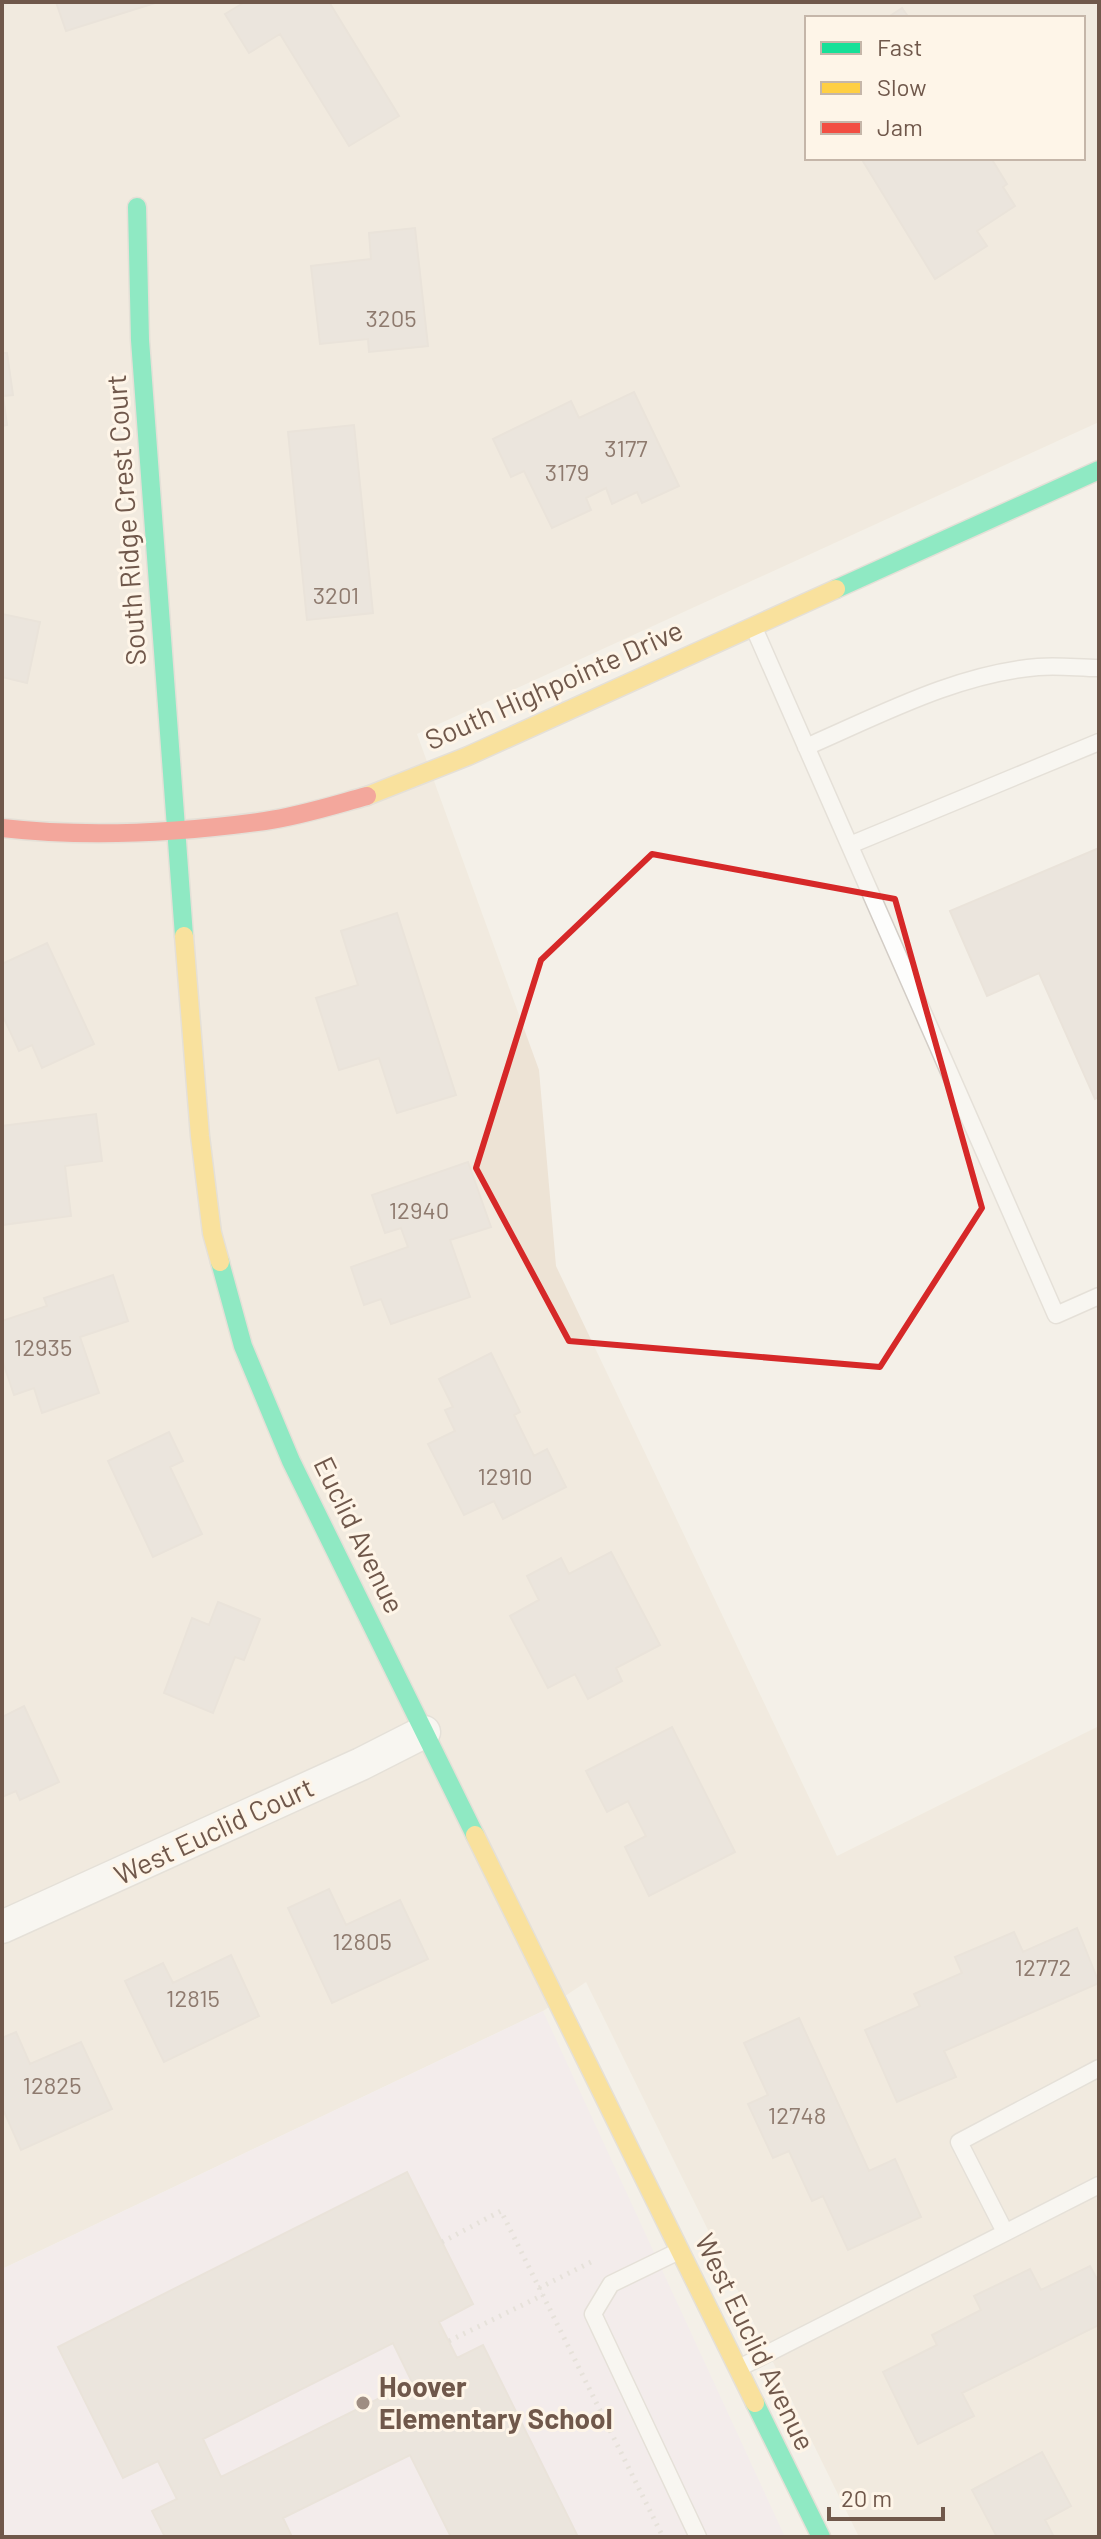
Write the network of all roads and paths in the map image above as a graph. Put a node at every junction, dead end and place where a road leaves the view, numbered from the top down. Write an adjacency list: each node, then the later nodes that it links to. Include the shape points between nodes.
1 (137, 207): 8 (street, South Ridge Crest Court, via 140,340)
2 (1099, 470): 3 (street, South Highpointe Drive)
3 (753, 626): 6 (lane); 8 (street, South Highpointe Drive, via 374,794 267,821)
4 (1099, 668): 6 (lane, via 1039,667 983,676)
5 (1099, 742): 9 (lane)
6 (806, 747): 9 (lane)
7 (2, 828): 8 (street, South Highpointe Drive, via 107,835)
8 (177, 829): 11 (street, Euclid Avenue, via 200,1136 223,1280 243,1346 291,1461)
9 (850, 845): 10 (lane, via 1056,1315)
10 (1099, 1296)
11 (424, 1732): 12 (street, West Euclid Court); 15 (street, Euclid Avenue)
12 (2, 1927)
13 (1099, 2068): 16 (lane, via 959,2142)
14 (1099, 2185): 16 (lane)
15 (661, 2215): 18 (street, West Euclid Avenue)
16 (1005, 2232): 23 (lane)
17 (442, 2242): 20 (path, via 501,2211)
18 (679, 2251): 23 (street, West Euclid Avenue); 25 (lane, via 611,2284 593,2314)
19 (604, 2255): 20 (path)
20 (539, 2288): 21 (path)
21 (543, 2295): 22 (path); 24 (path)
22 (449, 2341)
23 (737, 2368): 26 (street, West Euclid Avenue)
24 (663, 2537)
25 (698, 2537)
26 (821, 2537)

